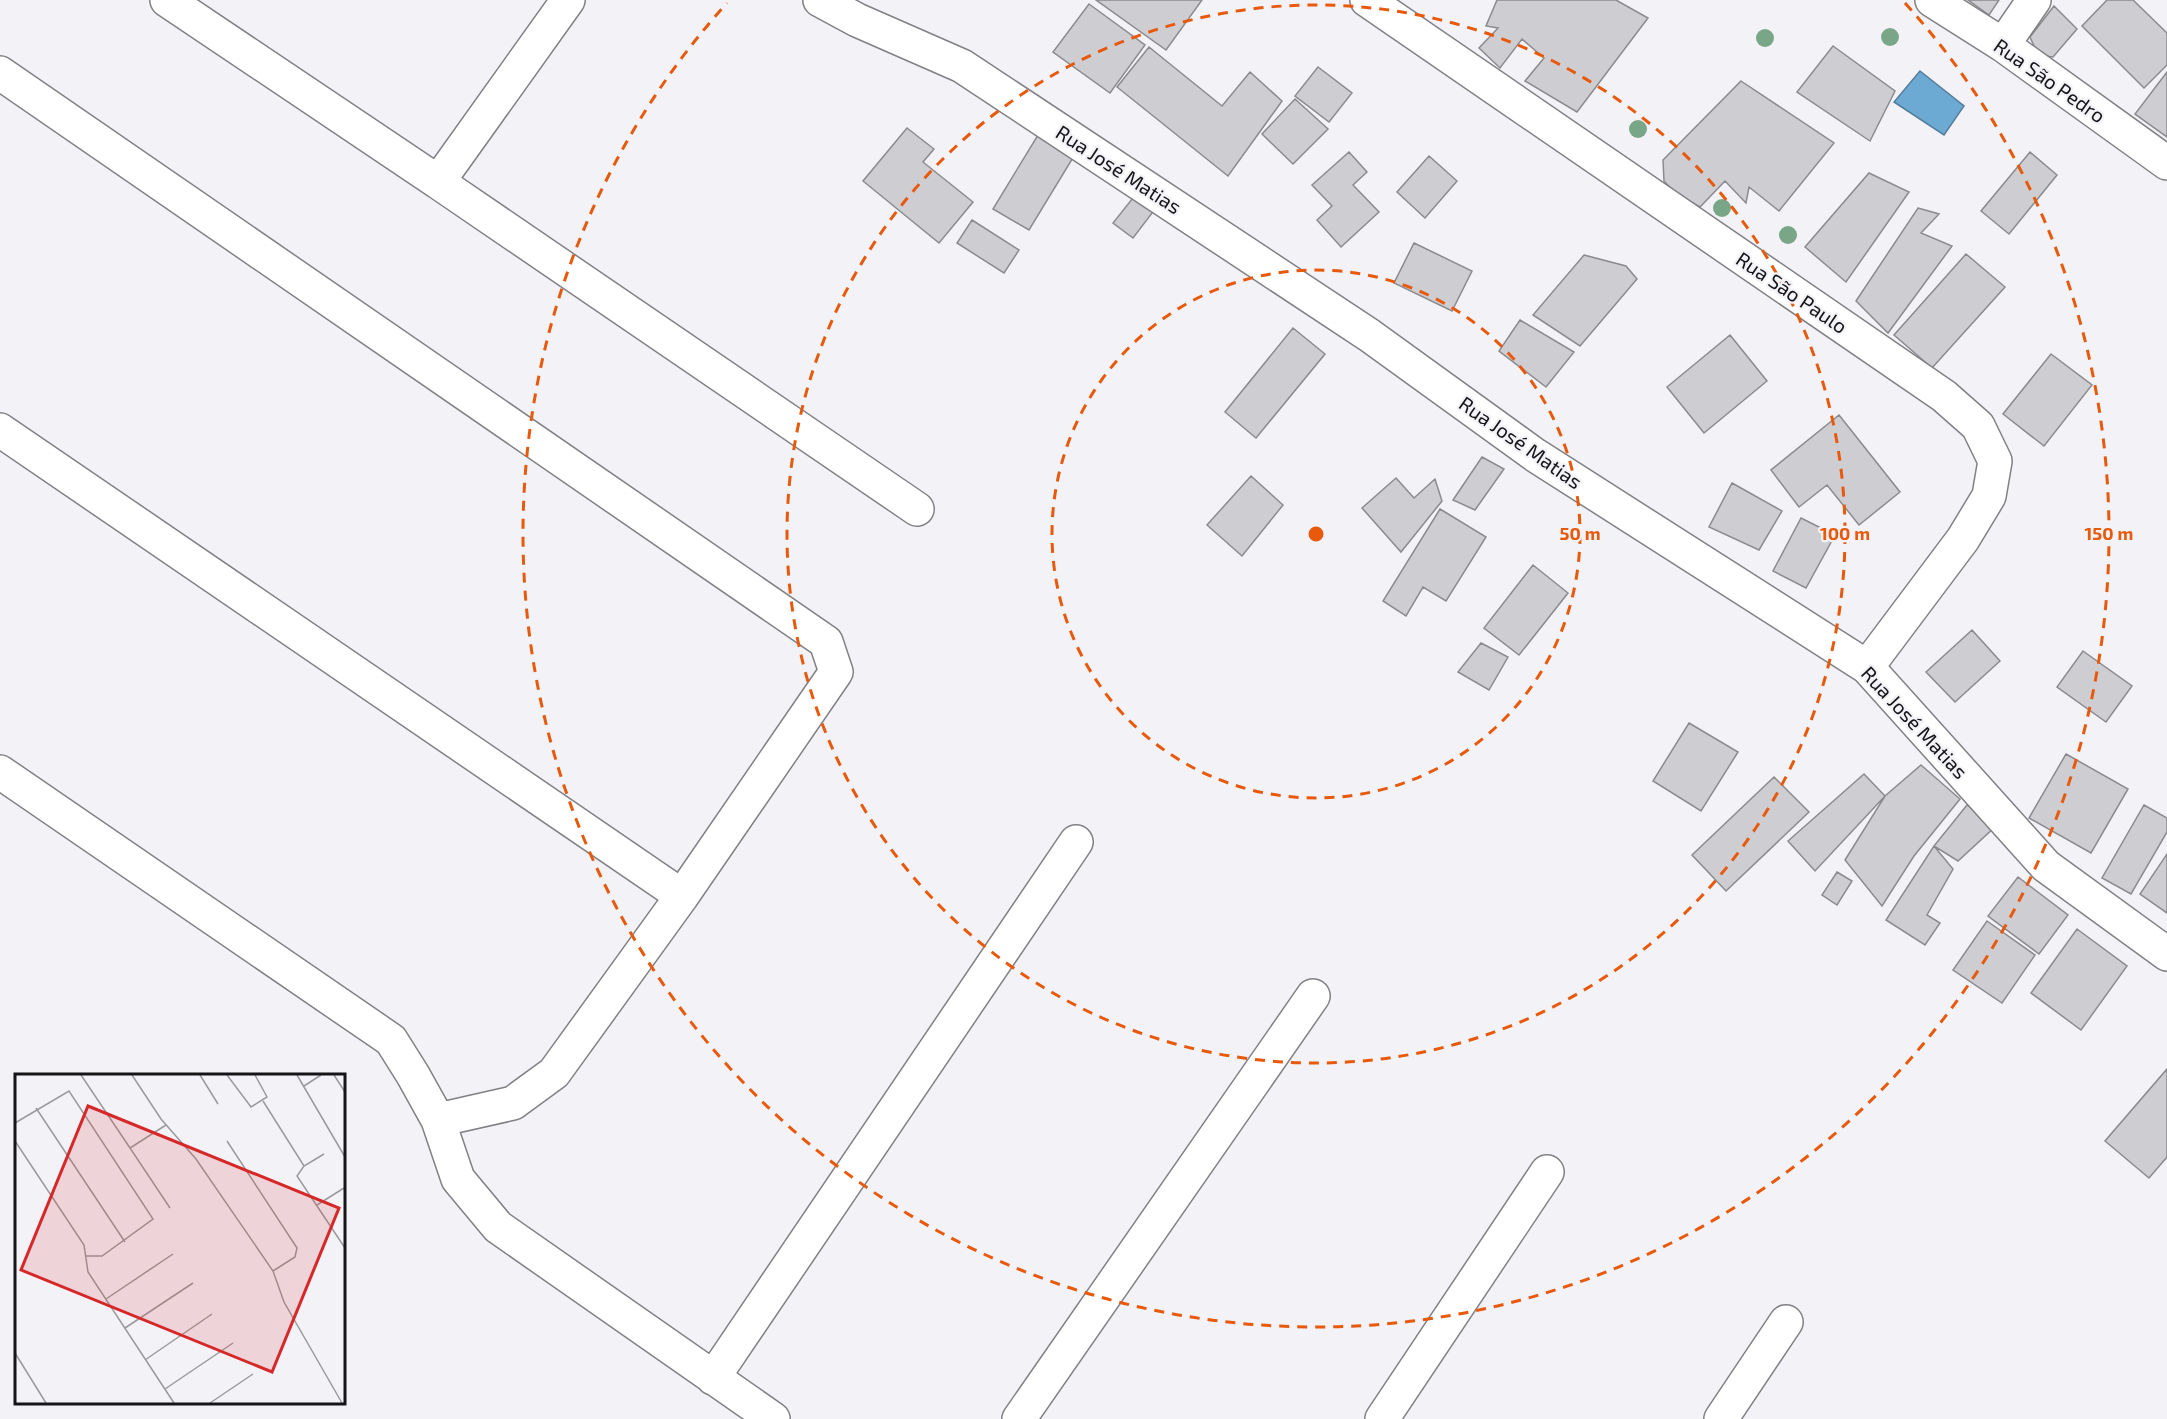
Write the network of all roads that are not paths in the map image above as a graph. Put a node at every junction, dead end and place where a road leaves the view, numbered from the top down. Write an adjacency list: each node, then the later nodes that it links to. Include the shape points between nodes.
1 (166, 0): 10 (street)
2 (568, 0): 10 (street)
3 (820, 0): 13 (street, Rua José Matias, via 962,66 1369,335 1535,455)
4 (1367, 0): 13 (street, Rua São Paulo, via 1944,396 1978,426 1995,461 1989,496 1963,539)
5 (1932, 0): 7 (street, Rua São Pedro)
6 (2034, 0): 7 (street)
7 (2003, 45): 9 (street, Rua São Pedro)
8 (0, 73): 16 (street, via 826,642 836,672)
9 (2167, 163)
10 (438, 183): 12 (street)
11 (0, 430): 16 (street)
12 (917, 509)
13 (1867, 667): 17 (street, Rua José Matias, via 2046,866)
14 (0, 772): 19 (street, via 391,1040)
15 (1076, 842): 22 (street)
16 (682, 896): 19 (street, via 554,1073 513,1103)
17 (2167, 954)
18 (1313, 996): 24 (street)
19 (438, 1120): 22 (street, via 458,1179 498,1227)
20 (1547, 1172): 25 (street)
21 (1786, 1322): 26 (street)
22 (714, 1378): 23 (street)
23 (773, 1419)
24 (1020, 1419)
25 (1382, 1419)
26 (1721, 1419)

